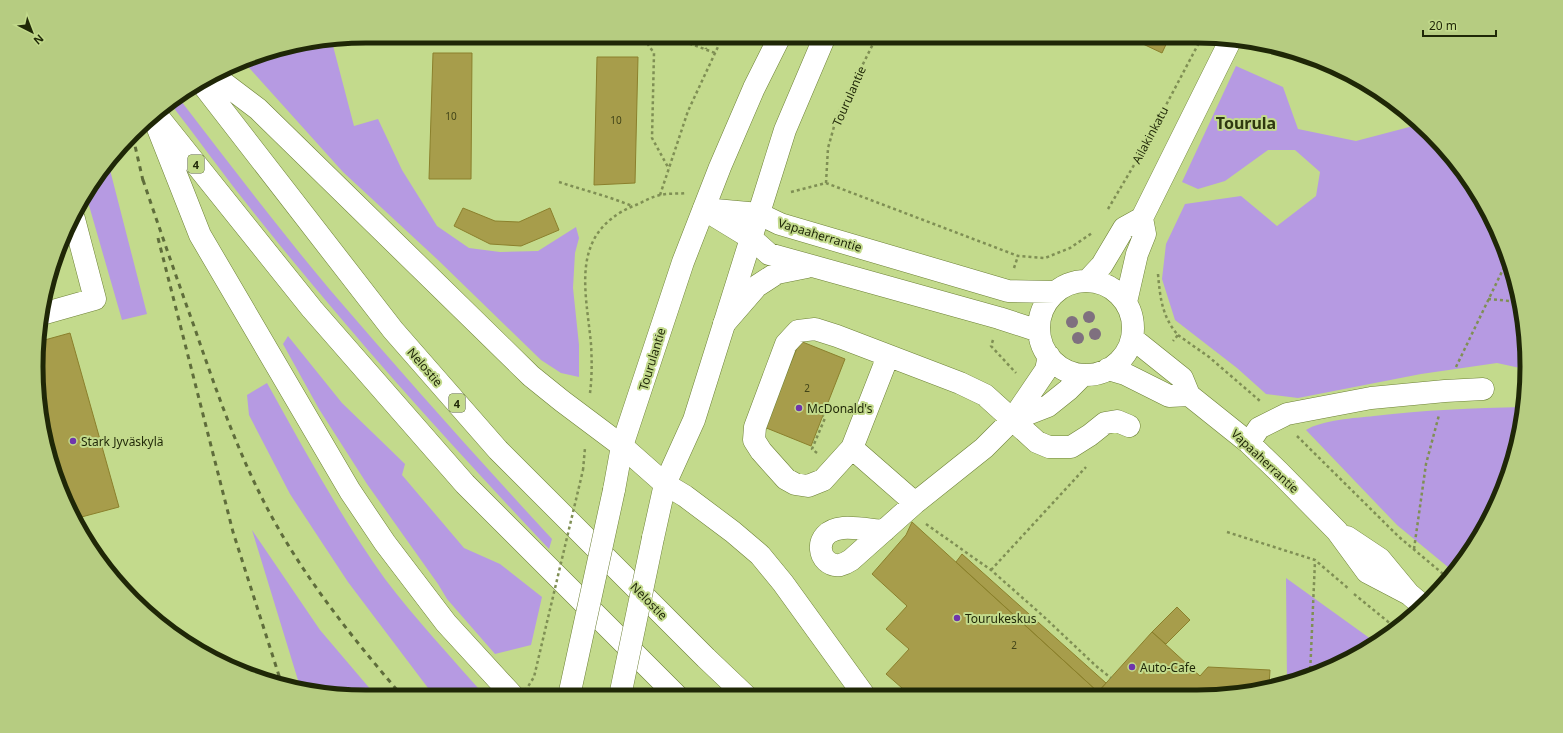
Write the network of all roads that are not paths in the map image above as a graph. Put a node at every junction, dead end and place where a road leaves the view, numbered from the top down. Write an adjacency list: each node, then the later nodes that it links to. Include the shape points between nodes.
1 (776, 43): 8 (main road, Tourulantie, via 754,88)
2 (822, 43): 9 (main road, via 785,130)
3 (1228, 45): 10 (main road)
4 (218, 79): 30 (main road, via 258,109 531,376)
5 (204, 86): 40 (main road, Nelostie / 4, via 393,330 498,450)
6 (159, 118): 39 (main road, 4, via 312,310 465,484)
7 (155, 122): 36 (main road, via 200,236 350,491 385,543 446,623)
8 (704, 209): 9 (main road, Vapaaherrantie); 12 (main road); 30 (main road, Tourulantie, via 670,298)
9 (759, 214): 12 (main road); 15 (main road, Vapaaherrantie, via 780,224 1008,290)
10 (1142, 218): 14 (main road, via 1124,228 1102,265); 16 (main road, via 1146,234 1137,254)
11 (75, 224): 17 (main road, via 96,299)
12 (751, 238): 13 (main road, via 769,254); 18 (main road)
13 (810, 267): 18 (main road, via 777,273 758,286); 19 (main road)
14 (1088, 280): 15 (main road, via 1068,284); 16 (main road, via 1103,283 1116,290)
15 (1055, 292): 19 (main road, via 1046,303 1040,317)
16 (1126, 302): 20 (main road, via 1132,315)
17 (48, 312)
18 (724, 324): 32 (main road, via 694,420)
19 (1039, 331): 22 (main road)
20 (1132, 338): 23 (main road, via 1128,350 1120,361); 26 (main road, Vapaaherrantie, via 1182,378)
21 (888, 356): 27 (main road, via 985,395); 31 (main road); 31 (main road, via 815,329 798,331 786,344 755,427 754,440 760,451 786,479 795,484 808,486 823,480)
22 (1049, 356): 24 (main road, via 1070,372); 27 (main road, via 1046,370)
23 (1108, 369): 24 (main road, via 1096,374); 26 (main road, via 1125,374 1169,396)
24 (1083, 375): 27 (main road, via 1048,406)
25 (1483, 389): 29 (main road, via 1372,398 1287,414 1259,428)
26 (1189, 395): 29 (main road, Vapaaherrantie)
27 (1012, 420): 28 (main road, via 1037,442 1049,447 1071,447 1105,423 1117,421); 33 (main road, via 984,448)
28 (1129, 426)
29 (1249, 443): 35 (main road, Vapaaherrantie, via 1373,565)
30 (622, 446): 32 (main road); 37 (main road, Tourulantie, bridge)
31 (852, 448): 33 (main road)
32 (664, 484): 38 (main road, bridge); 41 (main road, via 684,496 760,555 783,582)
33 (911, 507): 34 (main road)
34 (884, 531)
35 (1415, 599)
36 (508, 690)
37 (570, 690)
38 (621, 690)
39 (672, 690)
40 (740, 690)
41 (860, 690)

